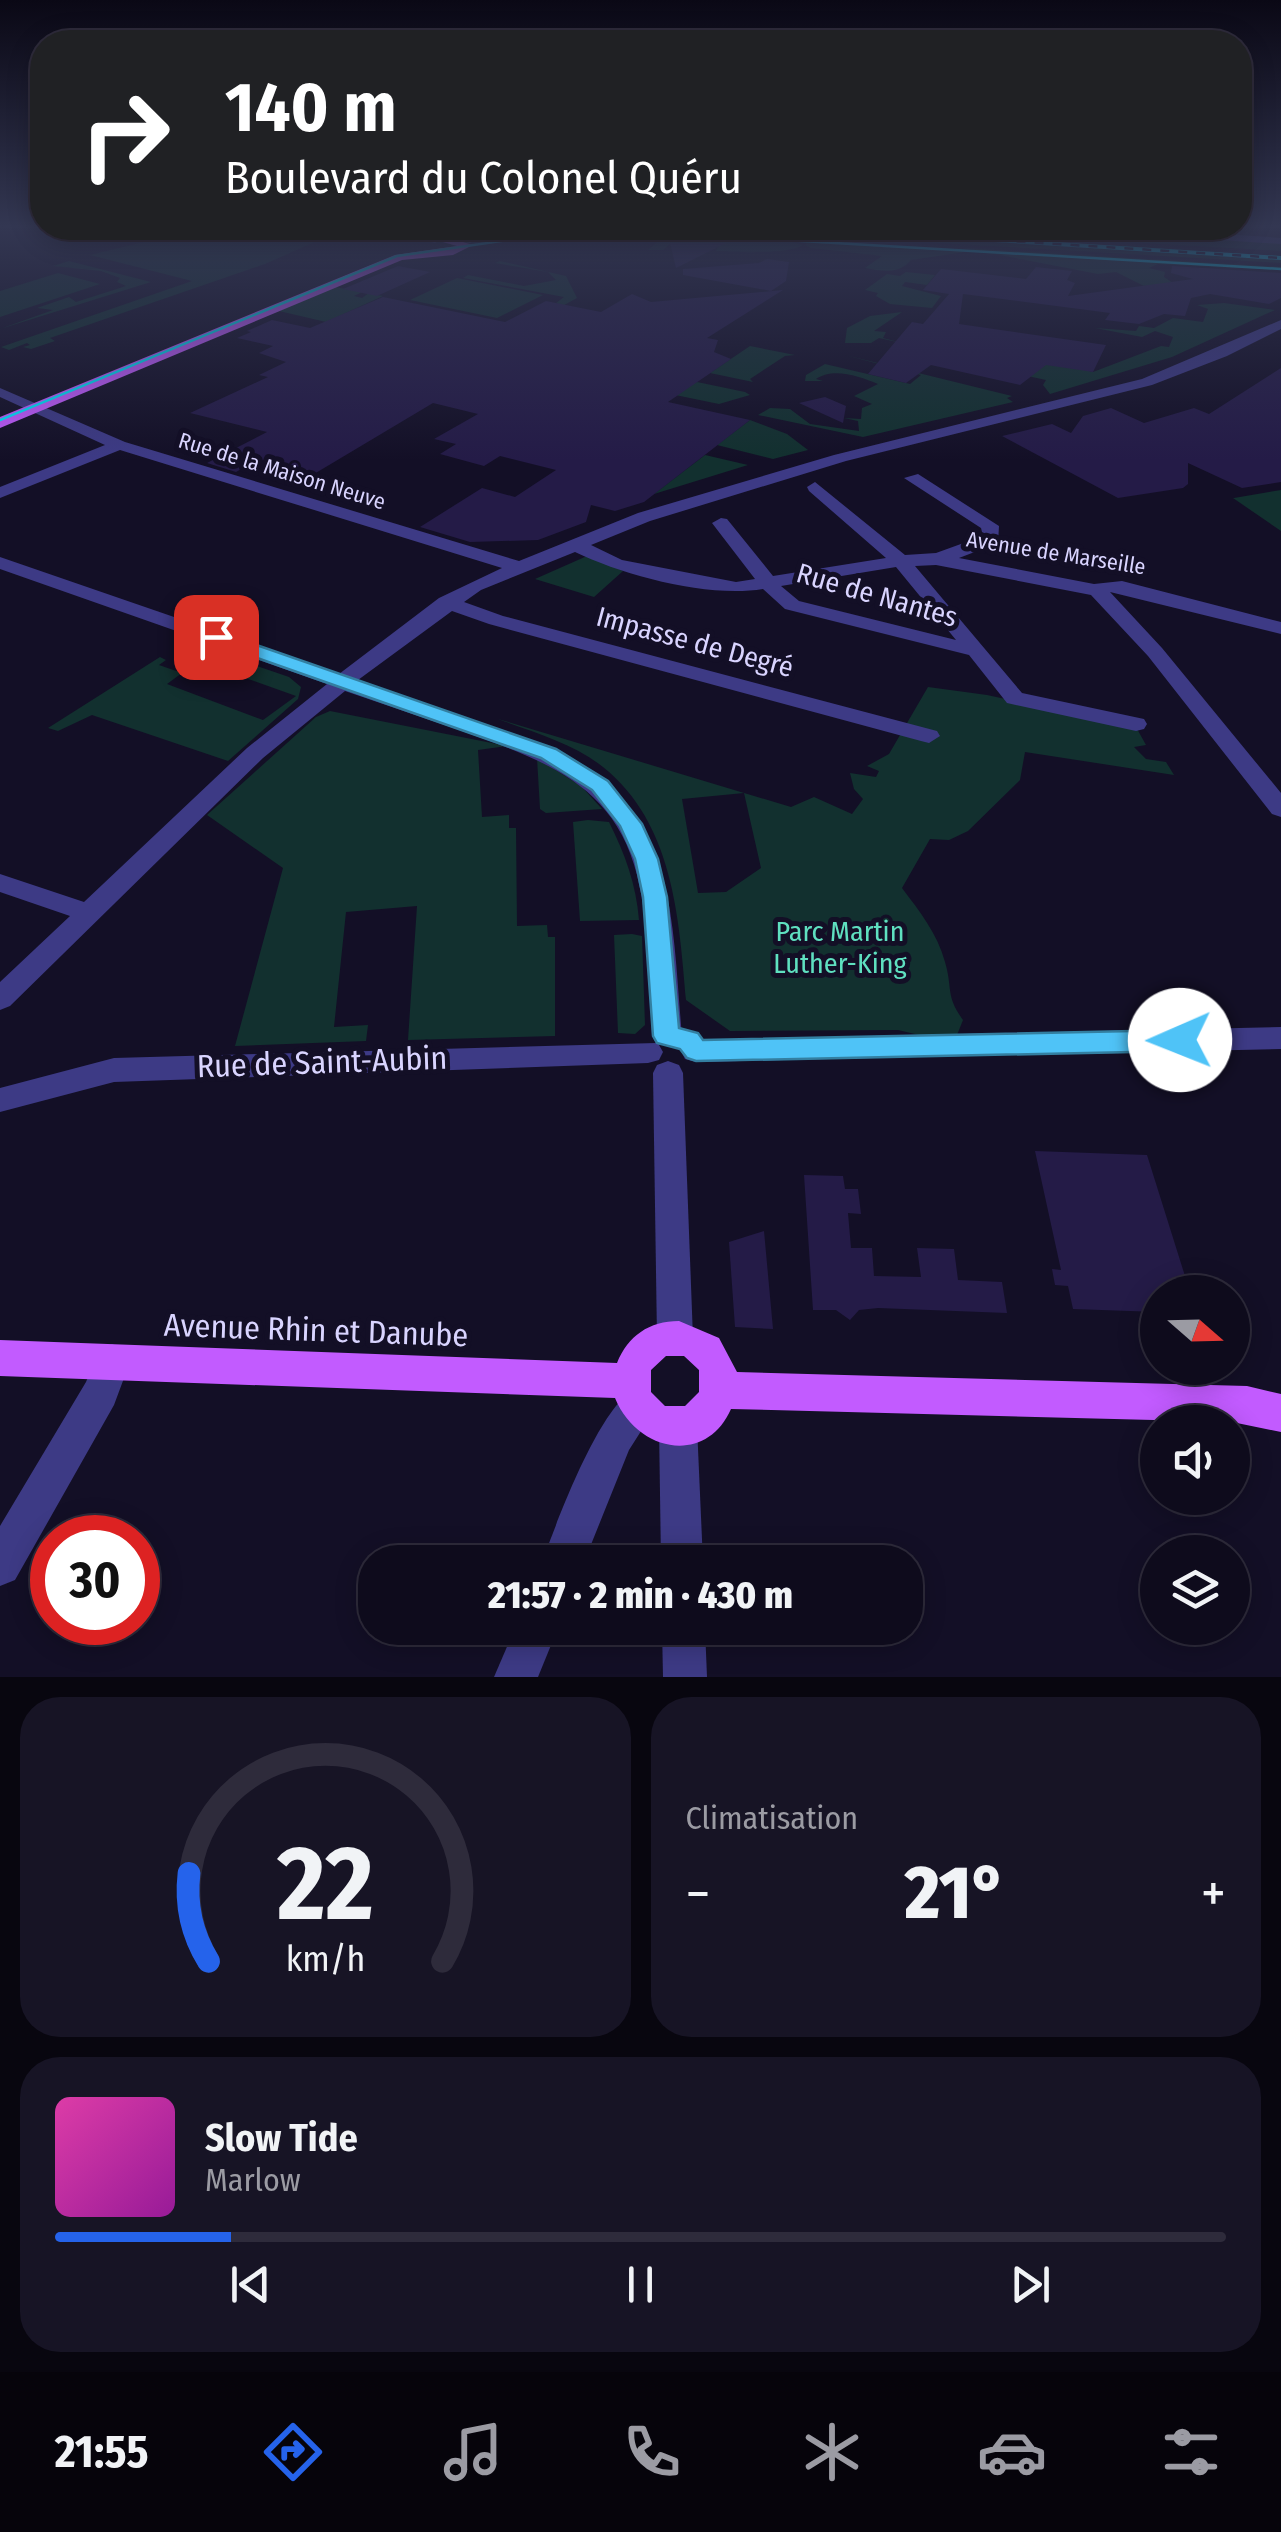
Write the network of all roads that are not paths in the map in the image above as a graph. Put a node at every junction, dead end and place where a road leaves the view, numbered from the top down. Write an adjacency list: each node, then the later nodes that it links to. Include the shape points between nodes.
1 (268, 304): 4 (main road)
2 (1280, 324): 12 (street, via 1147,382 840,458)
3 (0, 392): 4 (street, Rue de la Maison Neuve)
4 (24, 405): 5 (main road); 6 (main road); 7 (street, Rue de la Maison Neuve)
5 (0, 412)
6 (0, 423)
7 (119, 444): 10 (street); 16 (street, Rue de la Maison Neuve)
8 (912, 478): 13 (street, via 990,526 992,539)
9 (815, 488): 14 (street)
10 (0, 493)
11 (721, 523): 17 (street, Rue de Nantes)
12 (582, 542): 16 (street); 17 (street, Avenue de Marseille, via 617,564 736,588)
13 (936, 559): 14 (street, Avenue de Marseille); 18 (street, Avenue de Marseille)
14 (902, 561): 17 (street, Avenue de Marseille); 21 (street)
15 (0, 564): 22 (street)
16 (521, 568): 19 (street)
17 (768, 583): 21 (street, Rue de Nantes, via 792,605)
18 (1097, 590): 20 (street, Avenue de Marseille, via 1122,586); 25 (street)
19 (446, 602): 22 (street); 24 (street, Impasse de Degré)
20 (1281, 628)
21 (976, 651): 23 (street, via 1014,698)
22 (343, 680): 27 (street, via 254,752); 30 (street, via 548,754 617,802 651,878)
23 (1136, 724)
24 (928, 736)
25 (1281, 809)
26 (0, 883): 27 (street)
27 (86, 912): 28 (street)
28 (0, 999)
29 (1281, 1038): 30 (street, via 696,1051 690,1068)
30 (663, 1054): 31 (street, Rue de Saint-Aubin, via 114,1070); 32 (street)
31 (0, 1100)
32 (675, 1325): 35 (main road, via 715,1362); 36 (main road, via 640,1354)
33 (0, 1358): 34 (main road, Avenue Rhin et Danube)
34 (112, 1362): 36 (main road, Avenue Rhin et Danube); 41 (street)
35 (720, 1390): 37 (main road); 38 (main road, via 707,1414)
36 (634, 1393): 38 (main road, via 653,1420); 39 (street)
37 (1270, 1405)
38 (678, 1426): 40 (street)
39 (571, 1545)
40 (682, 1545)
41 (0, 1565)
42 (530, 1645): 44 (street)
43 (684, 1645): 45 (street)
44 (516, 1677)
45 (685, 1677)

